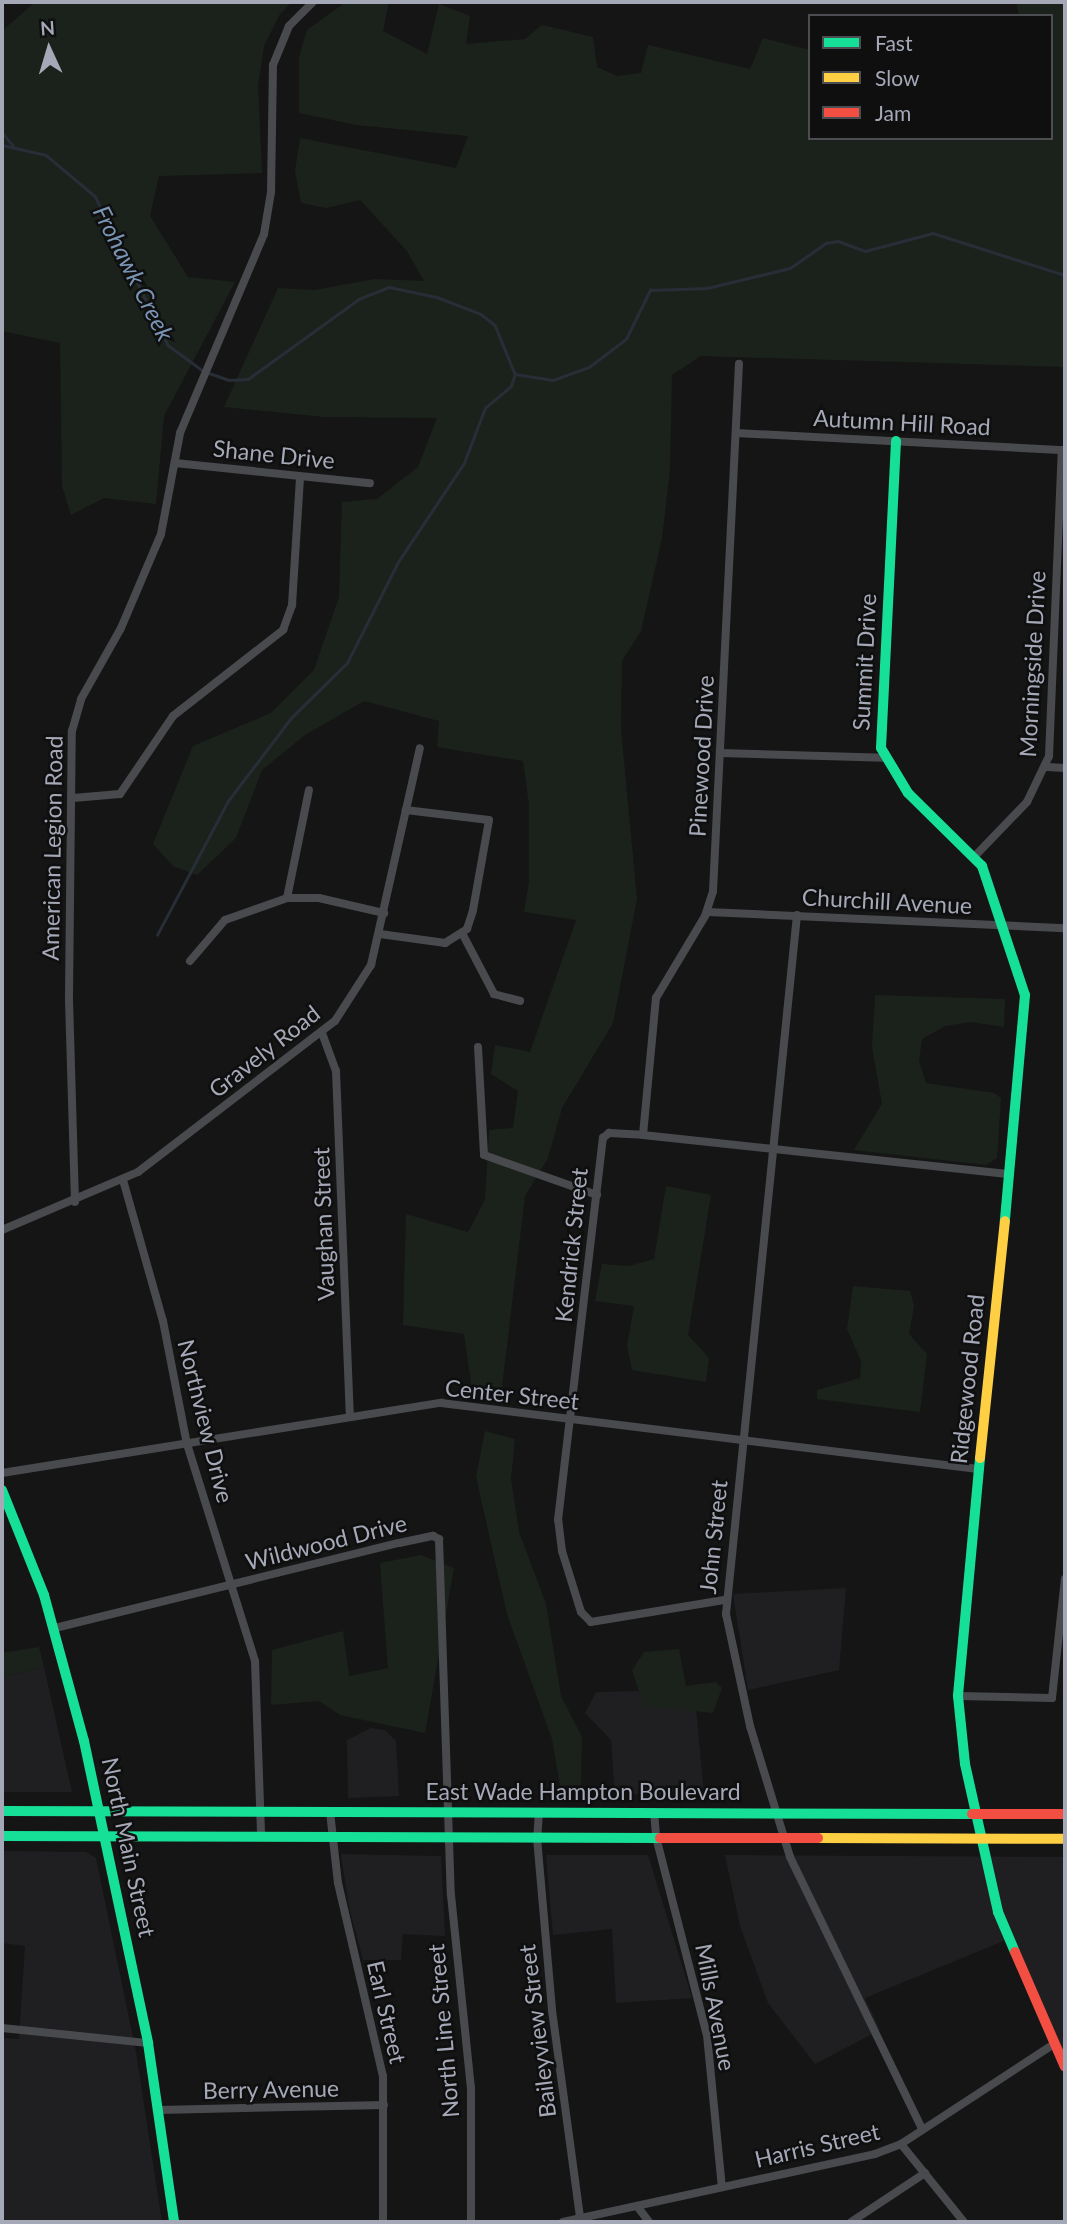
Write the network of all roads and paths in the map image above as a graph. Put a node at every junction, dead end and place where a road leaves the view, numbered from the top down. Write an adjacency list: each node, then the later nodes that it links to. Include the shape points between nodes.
1 (313, 2): 6 (street, American Legion Road, via 293,20 276,50 271,76 270,208 250,274 180,433)
2 (739, 364): 3 (street, Pinewood Drive)
3 (736, 433): 4 (street, Autumn Hill Road); 11 (street, Pinewood Drive)
4 (896, 441): 5 (street, Autumn Hill Road); 12 (main road, Summit Drive, via 881,737)
5 (1064, 450): 9 (street, Morningside Drive)
6 (175, 463): 7 (street, Shane Drive); 16 (street, American Legion Road, via 161,534 121,628 78,708 71,743)
7 (300, 478): 8 (street, Shane Drive); 16 (street, via 292,605 282,630 173,716 120,794)
8 (370, 483)
9 (1060, 585): 13 (street, Morningside Drive)
10 (420, 748): 17 (street, Gravely Road)
11 (720, 753): 12 (street); 21 (street, Pinewood Drive)
12 (884, 758): 18 (main road, Summit Drive, via 925,811)
13 (1046, 767): 14 (street); 18 (street, Morningside Drive, via 1012,822)
14 (1065, 768)
15 (310, 790): 19 (street)
16 (73, 798): 36 (street, American Legion Road, via 69,997)
17 (406, 810): 20 (street, Gravely Road); 25 (street, via 489,820 473,909)
18 (975, 856): 23 (main road, Summit Drive)
19 (287, 898): 20 (street, via 319,898); 27 (street, via 225,920)
20 (384, 912): 26 (street, Gravely Road)
21 (708, 912): 22 (street, Churchill Avenue); 31 (street, Pinewood Drive, via 656,998)
22 (797, 915): 23 (street, Churchill Avenue); 32 (street, John Street)
23 (1006, 926): 24 (street, Churchill Avenue); 33 (main road, Ridgewood Road, via 1026,1008)
24 (1065, 928)
25 (462, 933): 26 (street, via 435,945); 28 (street, via 494,994)
26 (380, 934): 29 (street, Gravely Road, via 362,984)
27 (190, 961)
28 (520, 1001)
29 (322, 1033): 34 (street, Gravely Road); 38 (street, Vaughan Street, via 335,1071)
30 (478, 1047): 35 (street, via 484,1155)
31 (643, 1135): 32 (street, Kendrick Street); 35 (street, Kendrick Street, via 613,1132 603,1138)
32 (775, 1149): 33 (street, Kendrick Street); 40 (street, John Street)
33 (1010, 1174): 42 (main road, Ridgewood Road)
34 (123, 1180): 36 (street, Gravely Road); 41 (street, Northview Drive, via 163,1321)
35 (597, 1195): 39 (street, Kendrick Street)
36 (75, 1202): 37 (street, Gravely Road)
37 (2, 1230)
38 (350, 1416): 39 (street, Center Street, via 441,1403); 41 (street, Center Street)
39 (572, 1419): 40 (street, Center Street); 47 (street, Kendrick Street, via 558,1531 585,1619 598,1623)
40 (741, 1440): 42 (street, Center Street); 47 (street, John Street)
41 (187, 1444): 43 (street, Center Street); 46 (street, Northview Drive)
42 (978, 1469): 49 (main road, Ridgewood Road)
43 (2, 1473)
44 (2, 1490): 48 (main road, North Main Street)
45 (1065, 1579): 49 (street, via 1052,1698)
46 (234, 1584): 48 (street, Wildwood Drive); 52 (street, Northview Drive, via 258,1677); 54 (street, Wildwood Drive, via 398,1543 433,1536 439,1539)
47 (724, 1600): 57 (street, John Street, via 750,1726)
48 (55, 1628): 51 (main road, North Main Street)
49 (958, 1696): 58 (main road, Ridgewood Road)
50 (2, 1811): 51 (main road, East Wade Hampton Boulevard)
51 (100, 1811): 52 (main road, East Wade Hampton Boulevard); 61 (main road, North Main Street)
52 (260, 1812): 53 (main road, East Wade Hampton Boulevard); 62 (street, Northview Drive)
53 (330, 1812): 54 (main road, East Wade Hampton Boulevard); 65 (street, Earl Street)
54 (447, 1812): 55 (main road, East Wade Hampton Boulevard); 63 (street, Wildwood Drive)
55 (539, 1812): 56 (main road, East Wade Hampton Boulevard); 66 (street, Baileyview Street)
56 (654, 1812): 57 (main road, East Wade Hampton Boulevard); 64 (street, Mills Avenue)
57 (779, 1813): 58 (main road, East Wade Hampton Boulevard); 67 (street, John Street)
58 (976, 1813): 59 (main road, East Wade Hampton Boulevard); 68 (main road, Ridgewood Road)
59 (1065, 1814)
60 (2, 1836): 61 (main road, East Wade Hampton Boulevard)
61 (106, 1837): 62 (main road, East Wade Hampton Boulevard); 71 (main road, North Main Street)
62 (261, 1837): 65 (main road, East Wade Hampton Boulevard)
63 (449, 1837): 65 (main road, East Wade Hampton Boulevard); 66 (main road, East Wade Hampton Boulevard); 84 (street, North Line Street, via 453,1929 471,2079)
64 (656, 1837): 66 (main road, East Wade Hampton Boulevard); 67 (main road, East Wade Hampton Boulevard); 79 (street, Mills Avenue, via 707,2035)
65 (332, 1838): 74 (street, Earl Street, via 342,1903 381,2066)
66 (537, 1838): 81 (street, Baileyview Street, via 552,2010)
67 (783, 1838): 68 (main road, East Wade Hampton Boulevard); 76 (street, John Street)
68 (982, 1838): 69 (main road, East Wade Hampton Boulevard); 72 (main road, Ridgewood Road, via 998,1912)
69 (1065, 1839)
70 (2, 2028): 71 (street)
71 (148, 2043): 75 (main road, North Main Street)
72 (1054, 2044): 73 (main road, Ridgewood Road); 76 (street, Harris Street)
73 (1065, 2067)
74 (384, 2105): 75 (street, Berry Avenue); 83 (street, Earl Street)
75 (159, 2110): 82 (main road, North Main Street)
76 (921, 2127): 77 (street, Harris Street)
77 (901, 2144): 78 (street); 79 (street, Harris Street, via 875,2154)
78 (925, 2173): 87 (street); 88 (street)
79 (722, 2187): 80 (street, Harris Street)
80 (637, 2206): 81 (street, Harris Street); 86 (street)
81 (580, 2218): 85 (street, Harris Street)
82 (174, 2222)
83 (383, 2222)
84 (471, 2222)
85 (562, 2222)
86 (649, 2222)
87 (850, 2222)
88 (964, 2222)

